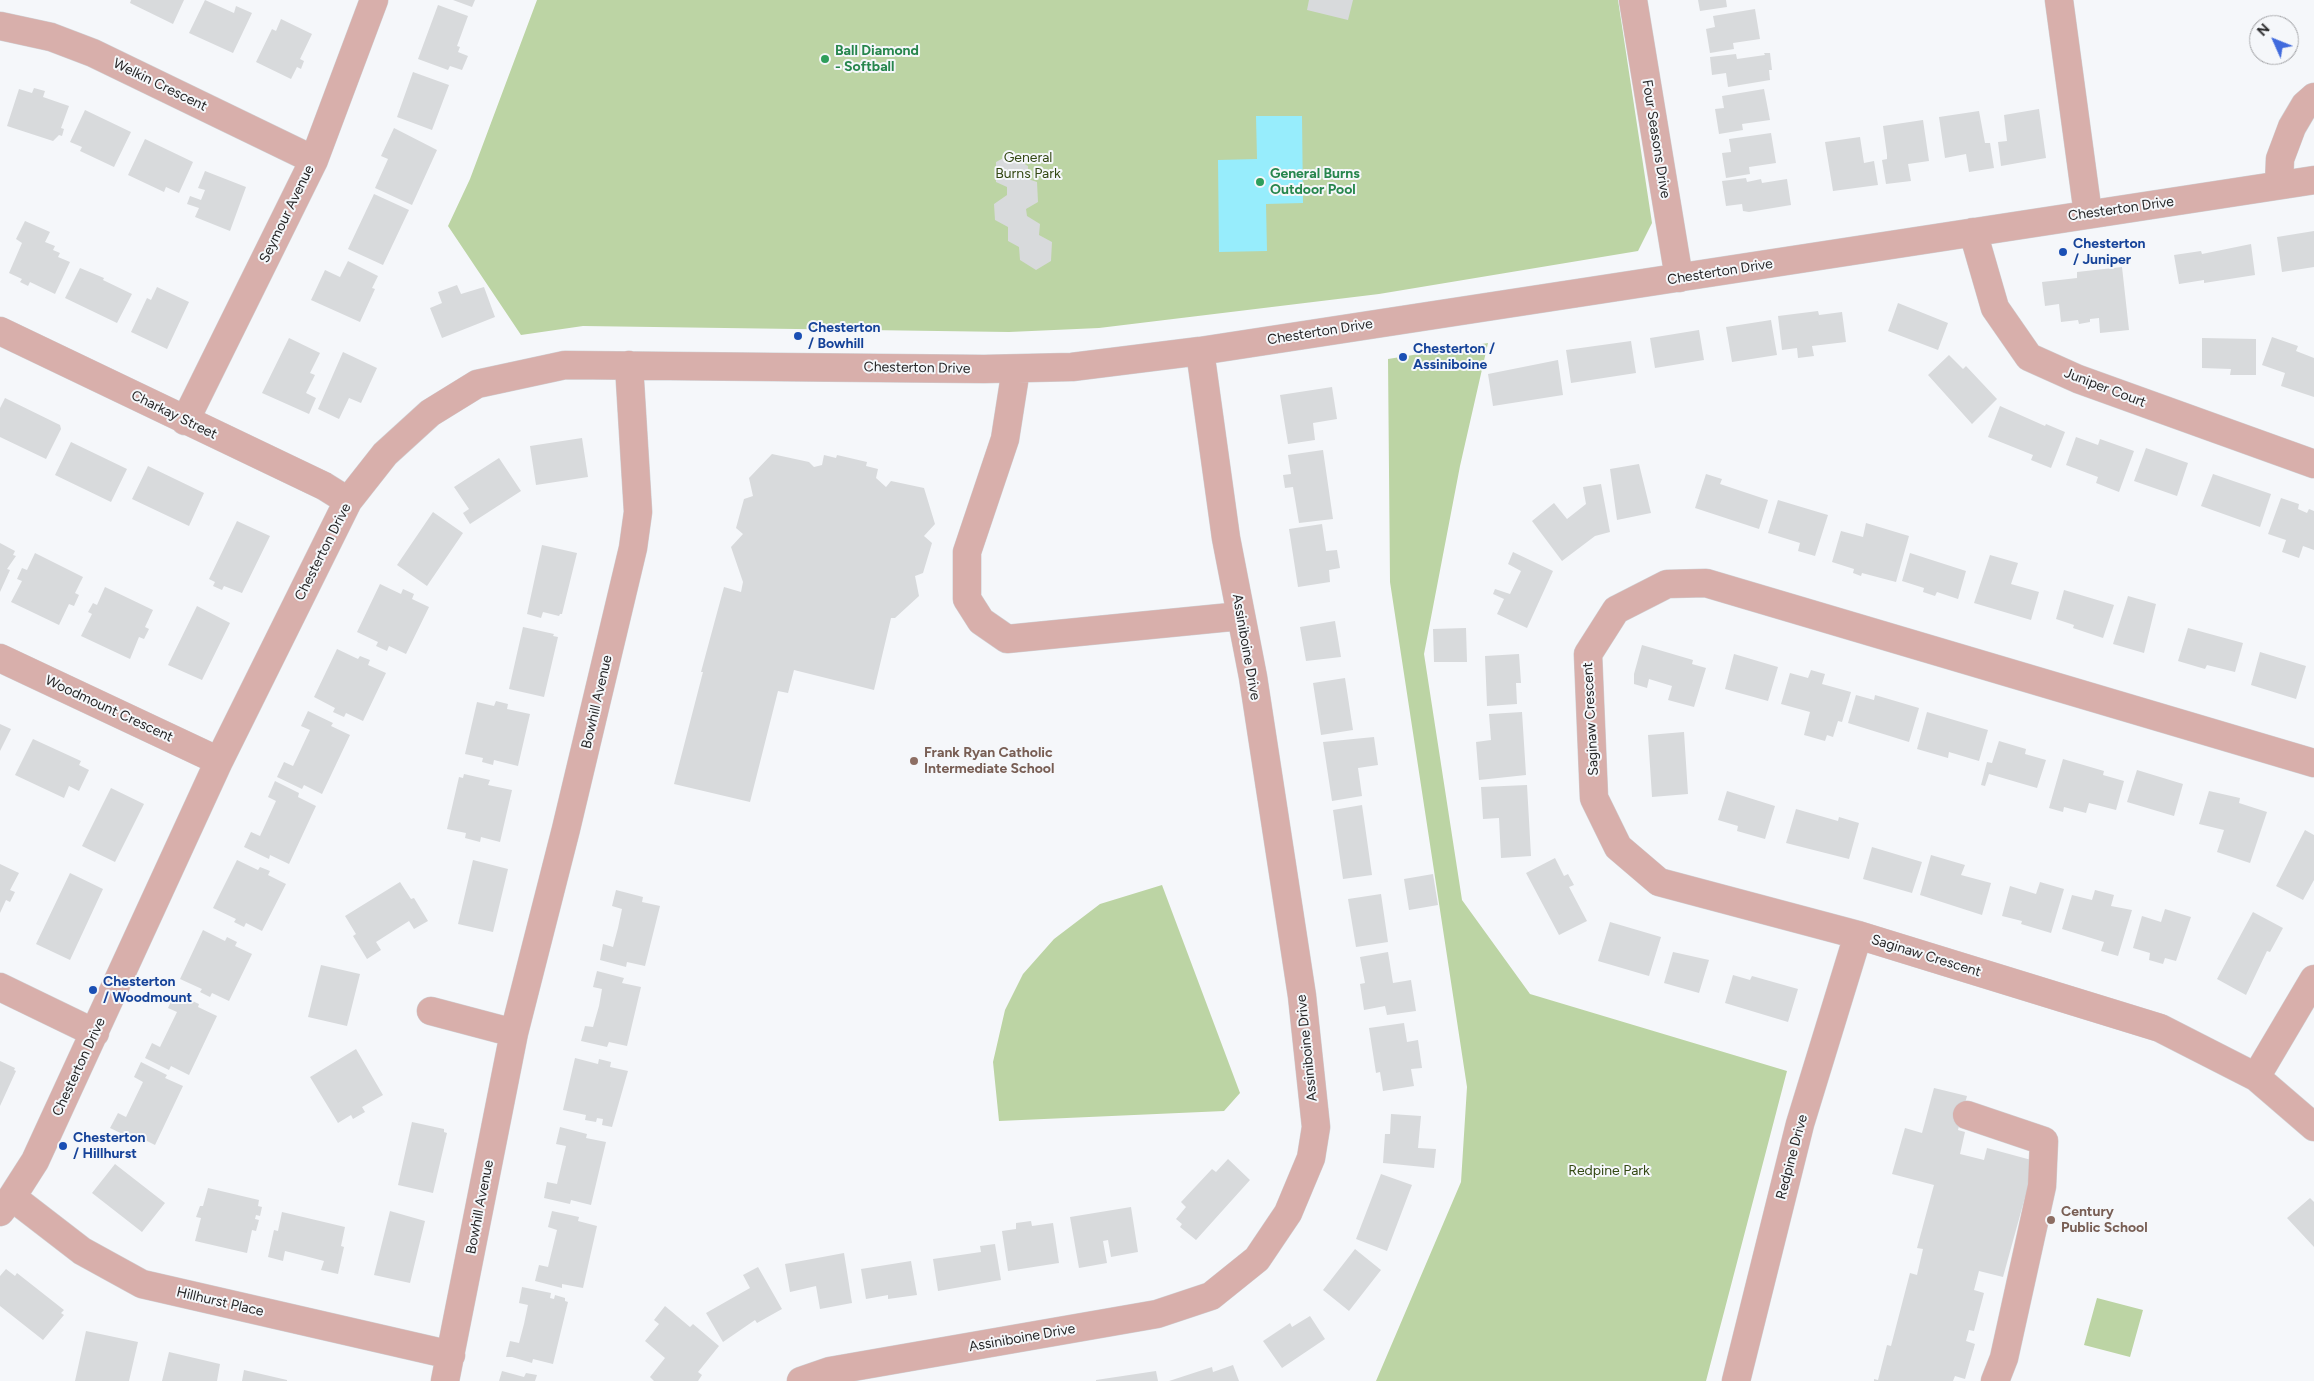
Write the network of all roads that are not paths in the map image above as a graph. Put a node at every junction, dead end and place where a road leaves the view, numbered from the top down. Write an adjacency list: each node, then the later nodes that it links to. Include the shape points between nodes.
1 (374, 0): 6 (street, Seymour Avenue)
2 (1633, 0): 11 (street, Four Seasons Drive)
3 (2059, 0): 9 (street)
4 (0, 26): 6 (street, Welkin Crescent, via 51,37 93,52)
5 (2314, 97): 8 (street, via 2292,127 2280,159)
6 (314, 160): 16 (street, Seymour Avenue)
7 (2314, 180): 8 (street, Chesterton Drive)
8 (2279, 185): 9 (street, Chesterton Drive)
9 (2088, 214): 10 (street, Chesterton Drive)
10 (1973, 232): 11 (street, Chesterton Drive); 17 (street, Juniper Court, via 1995,308 2029,357 2078,379)
11 (1679, 278): 13 (street, Chesterton Drive)
12 (0, 331): 16 (street, Charkay Street)
13 (1200, 351): 15 (street, Chesterton Drive, via 1072,367); 19 (street, Assiniboine Drive, via 1226,538)
14 (630, 365): 15 (street, Chesterton Drive); 18 (street, Chesterton Drive, via 565,365 477,384 430,413 385,454); 28 (street, Bowhill Avenue, via 638,512 633,548)
15 (1016, 369): 19 (street, via 1005,439 967,552 967,599 981,621 1007,638)
16 (184, 420): 18 (street, Charkay Street, via 324,486)
17 (2314, 464)
18 (348, 501): 21 (street, Chesterton Drive)
19 (1241, 616): 34 (street, Assiniboine Drive, via 1302,996 1316,1127 1311,1158 1288,1213 1257,1259 1211,1296 1158,1314 830,1371)
20 (0, 658): 21 (street, Woodmount Crescent)
21 (219, 761): 27 (street, Chesterton Drive)
22 (2314, 763): 23 (street, Saginaw Crescent, via 1706,583 1667,584 1616,610 1588,654 1594,798 1618,847 1659,882)
23 (1858, 935): 29 (street, Saginaw Crescent, via 2160,1028); 35 (street, Redpine Drive, via 1800,1124)
24 (2314, 979): 29 (street)
25 (0, 987): 27 (street)
26 (431, 1010): 28 (street)
27 (95, 1032): 32 (street, Chesterton Drive, via 35,1161)
28 (514, 1034): 33 (street, Bowhill Avenue)
29 (2256, 1077): 31 (street, Saginaw Crescent)
30 (1967, 1115): 36 (street, via 2044,1141 2042,1186 2004,1358)
31 (2314, 1127)
32 (6, 1204): 33 (street, Hillhurst Place, via 142,1284)
33 (448, 1368)
34 (802, 1381)
35 (1736, 1381)
36 (1995, 1381)

